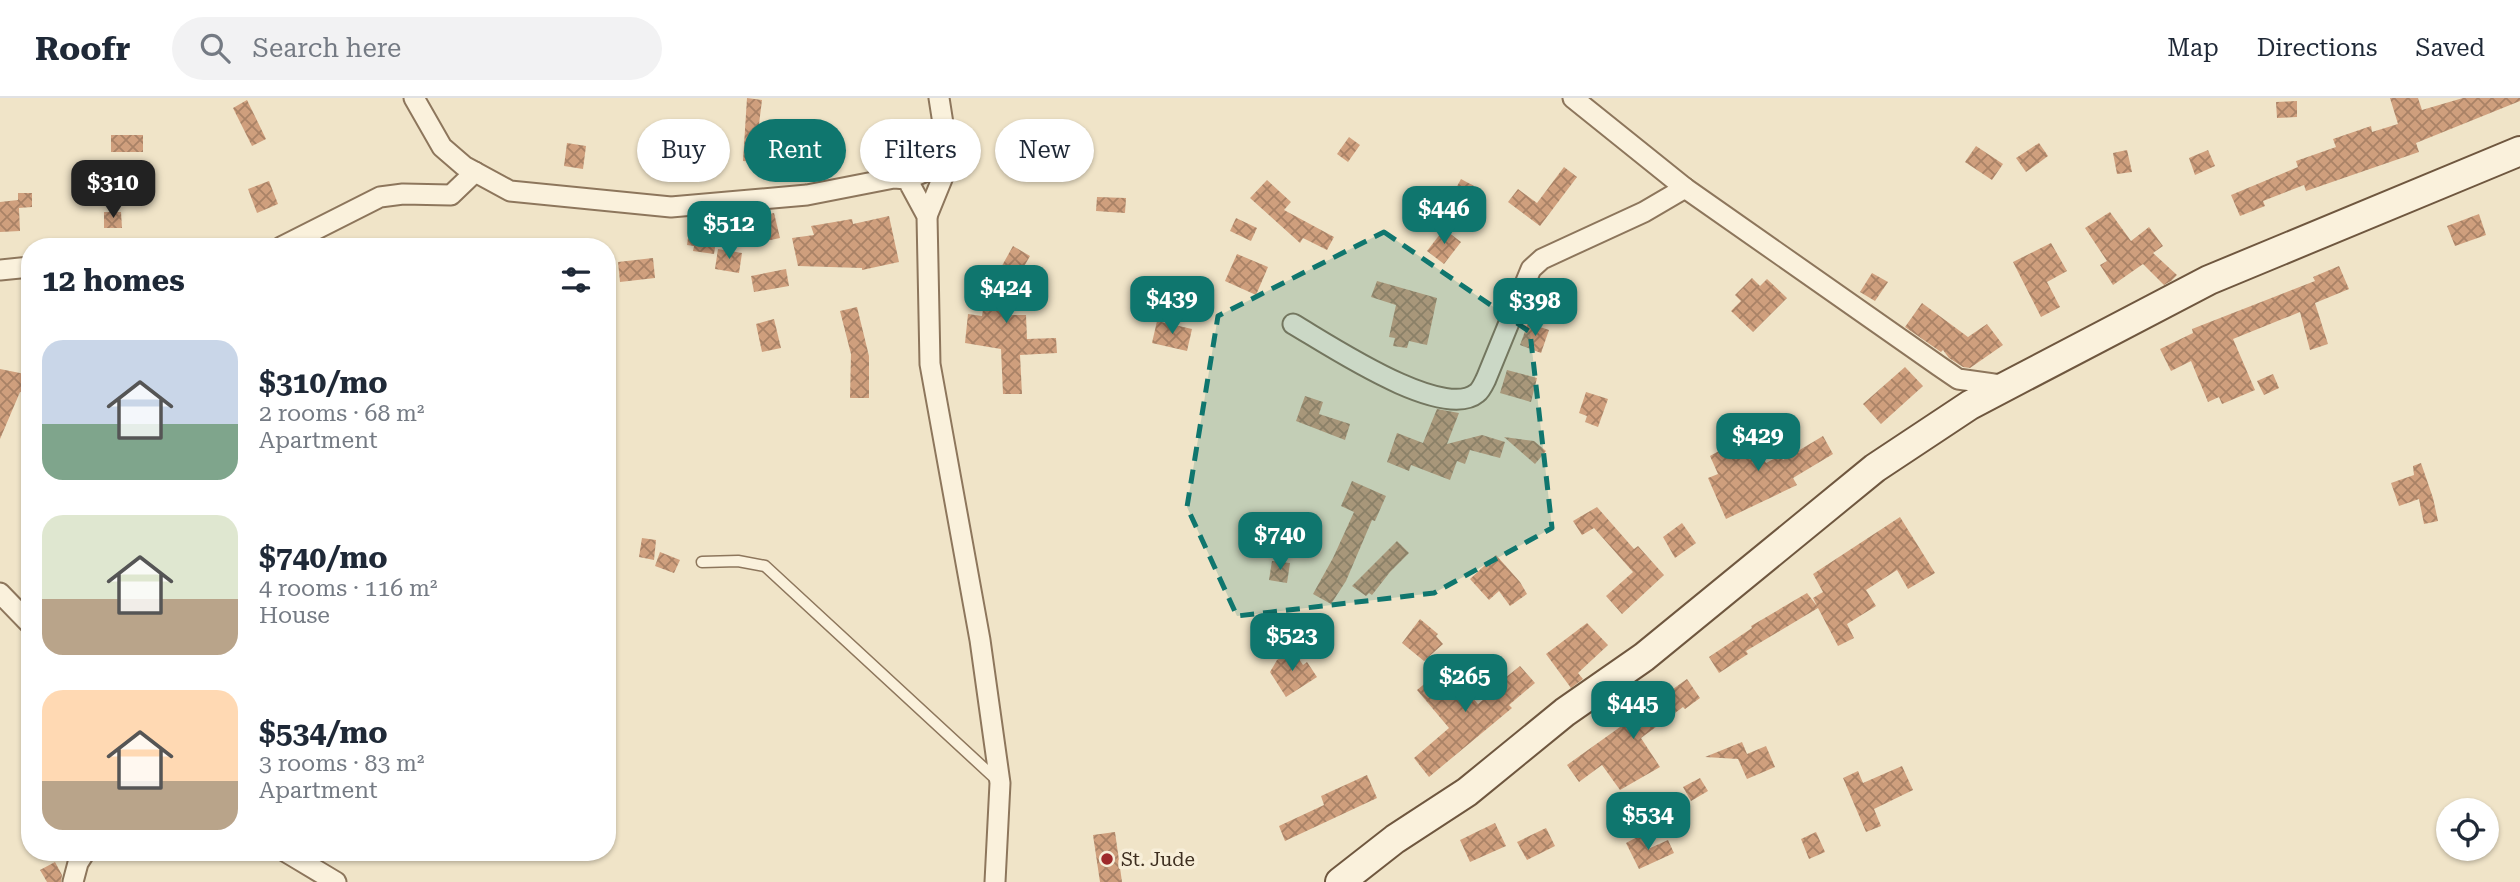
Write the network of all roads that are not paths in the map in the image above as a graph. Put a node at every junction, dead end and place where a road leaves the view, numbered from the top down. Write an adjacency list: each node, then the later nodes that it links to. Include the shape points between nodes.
1 (414, 98): 6 (street, via 442,147)
2 (939, 98): 4 (street)
3 (1573, 98): 10 (street)
4 (942, 119)
5 (2520, 151): 16 (main road, via 2208,280)
6 (475, 172): 7 (street, via 510,191 671,207 807,195); 12 (street, via 451,195 380,197)
7 (874, 182)
8 (908, 182): 11 (street)
9 (941, 182): 11 (street)
10 (1685, 188): 15 (street, via 1542,259 1531,269 1486,379 1477,393 1461,400 1388,379); 16 (street, via 1958,379)
11 (927, 216): 20 (street, via 930,364)
12 (298, 238)
13 (21, 268): 14 (street)
14 (0, 270)
15 (1293, 324)
16 (2008, 386): 26 (main road, via 1970,405 1875,468 1644,656 1565,712 1467,792)
17 (702, 562): 20 (lane, via 765,566)
18 (0, 593): 19 (street)
19 (21, 615)
20 (1000, 783): 25 (street)
21 (79, 861): 23 (street)
22 (301, 861): 24 (street)
23 (73, 882)
24 (336, 882)
25 (995, 882)
26 (1340, 882)

